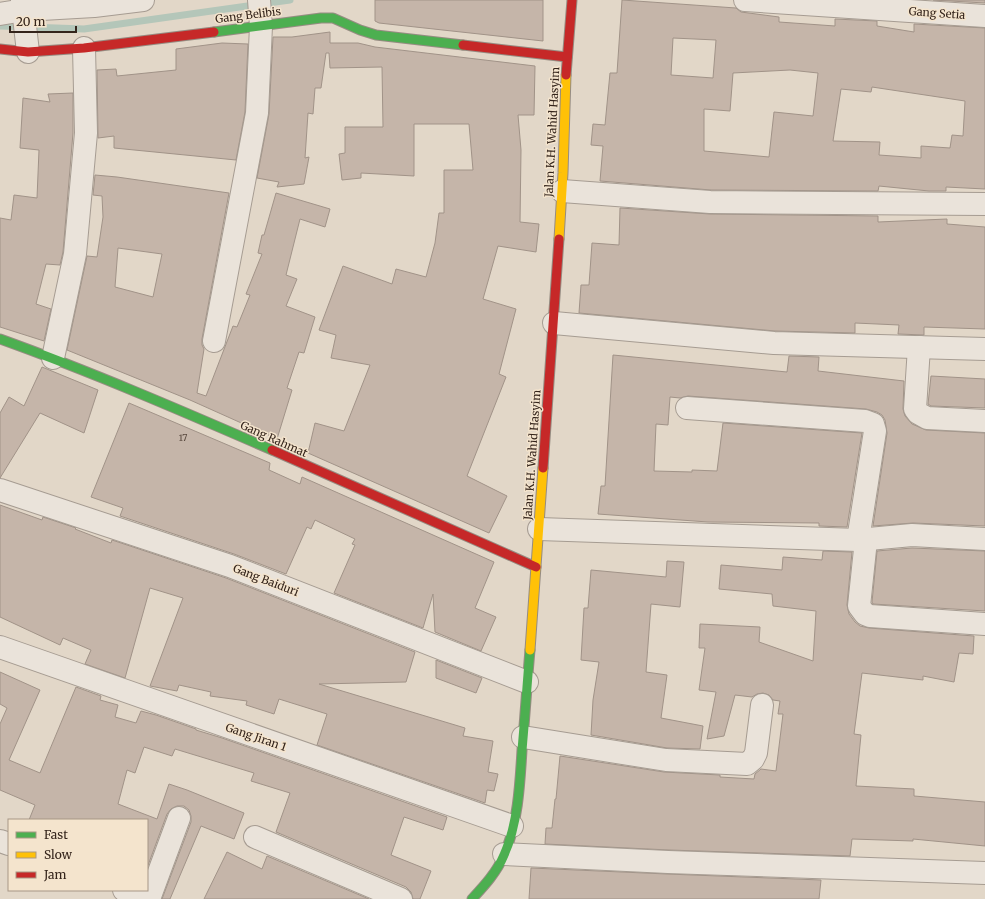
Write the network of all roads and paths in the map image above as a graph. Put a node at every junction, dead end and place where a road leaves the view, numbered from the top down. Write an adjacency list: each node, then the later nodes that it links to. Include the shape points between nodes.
1 (143, 0): 4 (street)
2 (572, 0): 12 (street, Jalan K.H. Wahid Hasyim)
3 (745, 0): 8 (street, Gang Setia)
4 (104, 2): 5 (street)
5 (24, 9): 6 (street); 9 (street)
6 (0, 14)
7 (260, 14): 10 (street, Gang Belibis); 12 (street, Gang Belibis, via 333,18 376,35); 17 (street, via 257,113)
8 (985, 16)
9 (28, 48): 10 (street, Gang Belibis); 11 (street, Gang Belibis)
10 (84, 48): 20 (street, via 86,133 75,254)
11 (0, 49)
12 (567, 57): 13 (street, Jalan K.H. Wahid Hasyim)
13 (562, 191): 14 (street, via 710,202); 15 (street, Jalan K.H. Wahid Hasyim)
14 (985, 204)
15 (554, 323): 18 (street, via 774,343); 24 (street, Jalan K.H. Wahid Hasyim)
16 (0, 339): 20 (street, Gang Rahmat)
17 (214, 341)
18 (919, 347): 19 (street); 22 (street, via 915,409 918,413 927,418)
19 (985, 349)
20 (53, 358): 27 (street, Gang Rahmat, via 185,412)
21 (687, 408): 26 (street, via 865,421 873,424 875,431)
22 (985, 421)
23 (0, 490): 30 (street, Gang Baiduri, via 230,566)
24 (539, 529): 26 (street); 27 (street, Jalan K.H. Wahid Hasyim)
25 (985, 539): 26 (street, via 912,535)
26 (862, 540): 28 (street, via 859,606 865,614)
27 (536, 567): 30 (street, Jalan K.H. Wahid Hasyim)
28 (985, 624)
29 (0, 647): 34 (street, Gang Jiran 1)
30 (527, 682): 32 (street, Jalan K.H. Wahid Hasyim)
31 (762, 705): 32 (street, via 756,754 747,764 666,760)
32 (523, 737): 34 (street, Jalan K.H. Wahid Hasyim, via 520,780)
33 (179, 818): 39 (street)
34 (512, 826): 36 (street, Jalan K.H. Wahid Hasyim)
35 (255, 836): 40 (street)
36 (504, 854): 37 (street); 41 (street, Jalan K.H. Wahid Hasyim)
37 (985, 873)
38 (127, 891): 39 (street)
39 (148, 899)
40 (401, 899)
41 (472, 899)

